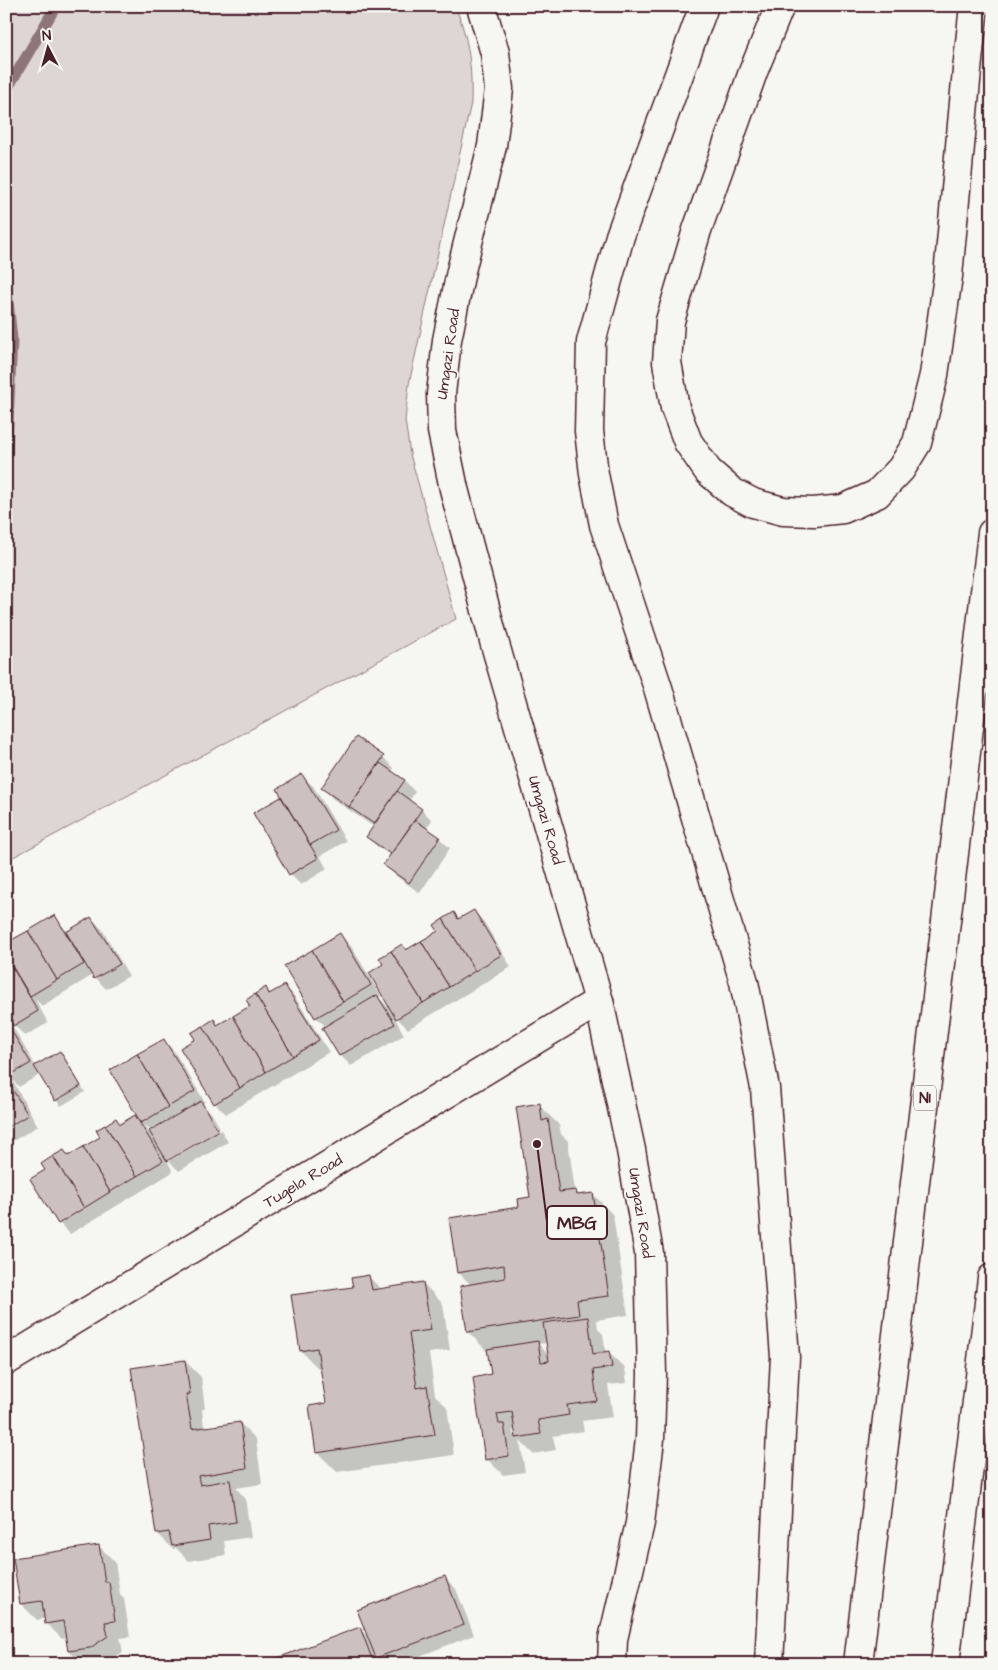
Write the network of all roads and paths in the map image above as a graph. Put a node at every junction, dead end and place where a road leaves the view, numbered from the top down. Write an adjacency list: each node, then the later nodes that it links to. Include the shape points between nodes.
1 (481, 6): 6 (main road, Umgazi Road, via 495,53 499,89 492,146 461,271 448,340 441,394 442,431 494,641)
2 (704, 6): 11 (main road, via 620,236 591,342 589,431 604,525 658,688 744,982 765,1088 785,1357)
3 (780, 6): 4 (main road, via 697,230 670,321 667,362 675,408 688,442 708,471 732,492 753,503 783,511 814,512 842,509 877,494 901,468 917,443 934,375 948,276)
4 (974, 6)
5 (992, 533): 12 (main road, N1)
6 (599, 1001): 8 (main road, Tugela Road); 9 (main road, Umgazi Road, via 631,1150 648,1252 652,1374 650,1438 640,1523)
7 (992, 1278): 13 (main road)
8 (6, 1361)
9 (613, 1652): 10 (main road, Umgazi Road)
10 (602, 1664)
11 (769, 1664)
12 (858, 1664)
13 (945, 1664)

